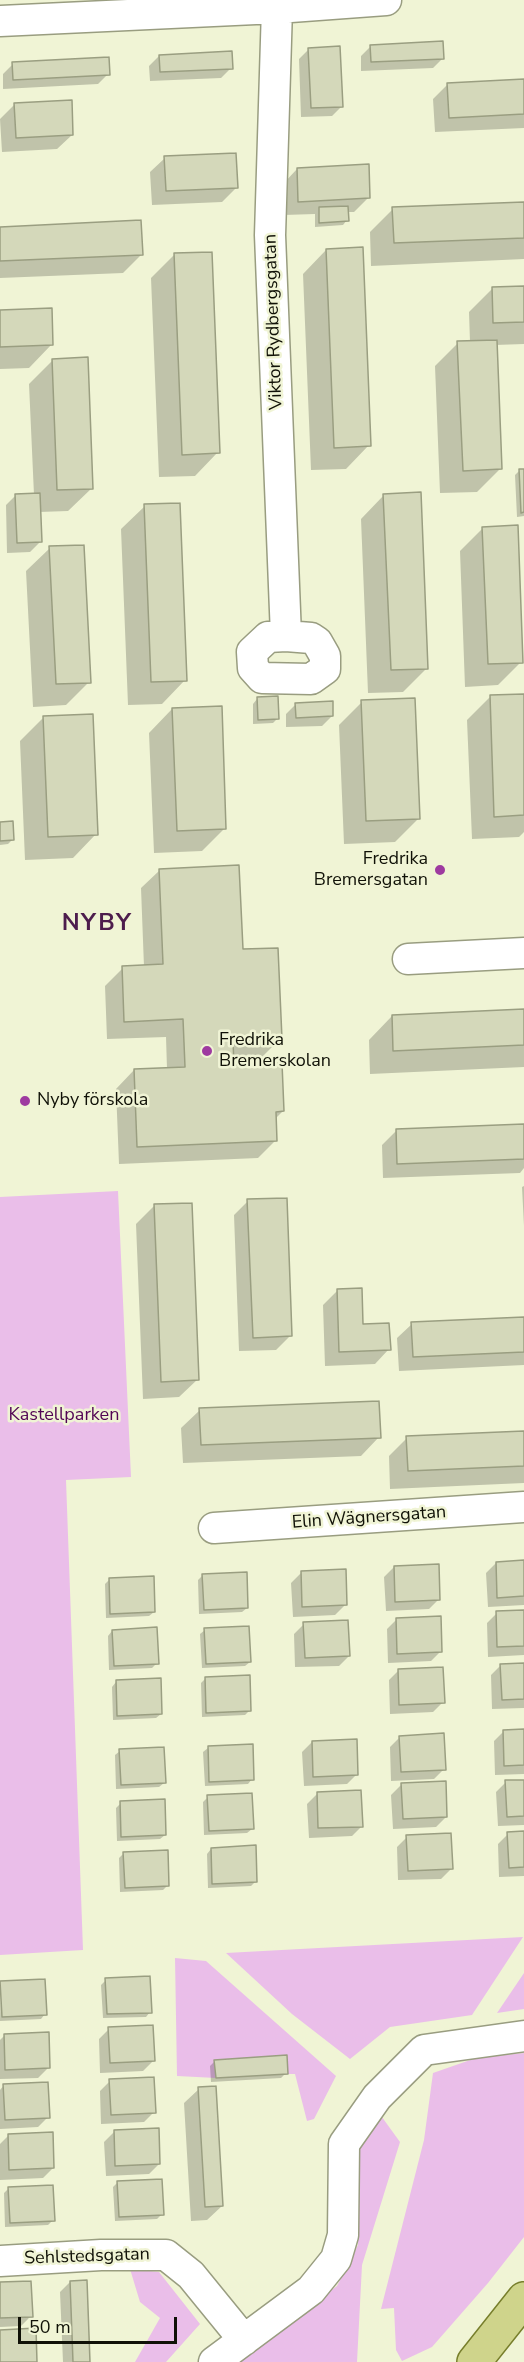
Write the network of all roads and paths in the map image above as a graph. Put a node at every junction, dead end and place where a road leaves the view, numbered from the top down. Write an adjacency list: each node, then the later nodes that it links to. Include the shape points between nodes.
1 (386, 0): 2 (street)
2 (277, 8): 3 (street); 4 (street, Viktor Rydbergsgatan, via 270,235)
3 (0, 21)
4 (286, 636)
5 (524, 952): 6 (street)
6 (408, 960)
7 (524, 1507): 8 (street, Elin Wägnersgatan)
8 (214, 1528)
9 (524, 2036): 12 (street, via 424,2050 377,2097 344,2144 343,2235 336,2259 311,2290)
10 (0, 2261): 12 (street, Sehlstedsgatan, via 166,2255 191,2275)
11 (524, 2299): 14 (main road)
12 (244, 2340): 13 (street)
13 (214, 2362)
14 (474, 2362)

